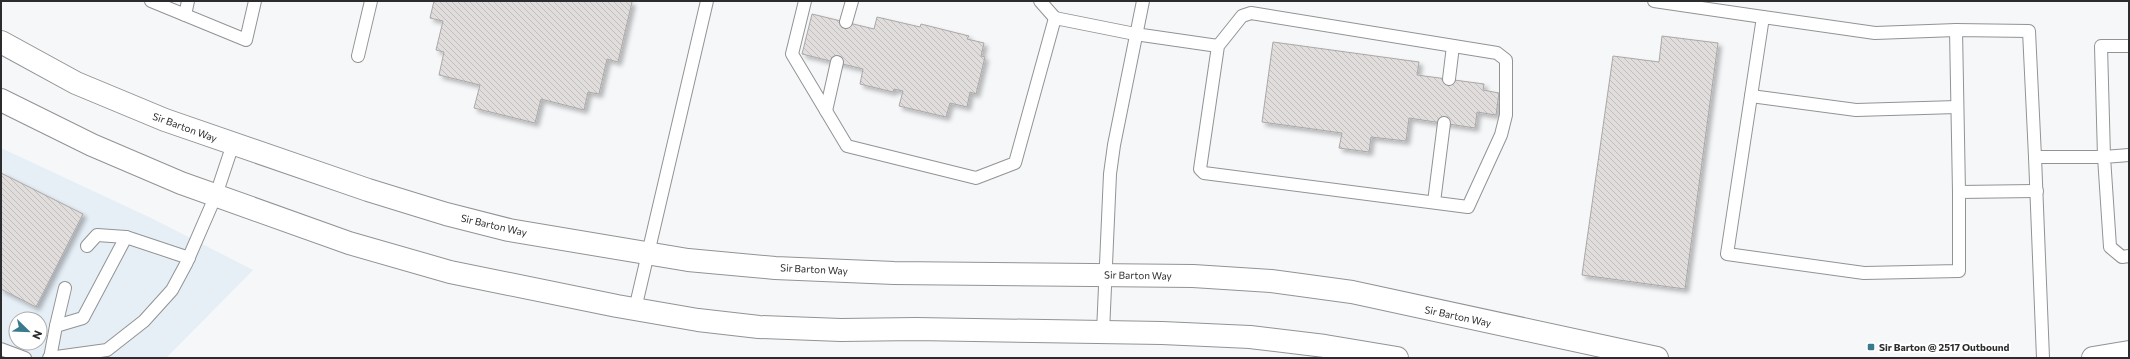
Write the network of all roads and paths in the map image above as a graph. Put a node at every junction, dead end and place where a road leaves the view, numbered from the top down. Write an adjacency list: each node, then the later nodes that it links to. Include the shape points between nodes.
1 (151, 1): 11 (lane)
2 (188, 1): 11 (lane)
3 (255, 1): 11 (lane, via 246,40)
4 (371, 1): 21 (lane)
5 (707, 1): 39 (lane)
6 (805, 1): 27 (lane, via 792,54)
7 (852, 1): 14 (lane)
8 (1040, 1): 13 (lane)
9 (1143, 1): 16 (lane)
10 (1654, 1): 12 (lane)
11 (185, 15)
12 (1763, 17): 15 (lane, via 1875,32); 24 (lane)
13 (1055, 18): 16 (lane); 27 (lane, via 1015,164 976,178 848,146)
14 (846, 22)
15 (1956, 30): 26 (lane); 31 (lane, via 2029,31)
16 (1135, 34): 18 (lane); 42 (lane, via 1114,144)
17 (1, 42): 29 (main road, Sir Barton Way, via 76,83 165,120)
18 (1218, 46): 19 (lane, via 1242,16 1251,13); 36 (lane, via 1200,169 1204,173)
19 (1453, 46): 23 (lane); 36 (lane, via 1497,53 1506,60 1506,115 1501,135 1468,207)
20 (2129, 46): 32 (lane, via 2101,46)
21 (358, 56)
22 (837, 62): 27 (lane)
23 (1449, 79)
24 (1751, 96): 26 (lane, via 1856,110); 34 (lane, via 1727,254 1864,274 1959,272)
25 (1, 100): 35 (main road, via 92,145)
26 (1957, 107): 34 (lane)
27 (826, 111)
28 (1444, 123): 36 (lane)
29 (233, 144): 35 (lane); 39 (main road, Sir Barton Way, via 446,214 509,230)
30 (2129, 155): 32 (lane)
31 (2035, 157): 32 (lane); 33 (lane)
32 (2104, 157): 40 (lane, via 2110,247 2122,257)
33 (2037, 191): 34 (lane); 53 (lane)
34 (1959, 192)
35 (216, 195): 41 (lane); 44 (main road, via 349,243 450,272)
36 (1434, 202)
37 (126, 237): 38 (lane, via 98,235); 41 (lane); 45 (lane, via 82,318)
38 (87, 246)
39 (647, 253): 42 (main road, Sir Barton Way, via 688,260 783,268 894,273); 44 (lane)
40 (2129, 256)
41 (189, 258): 50 (lane, via 172,290 144,321 107,350)
42 (1105, 275): 46 (lane); 52 (main road, Sir Barton Way, via 1193,276 1271,281 1352,292)
43 (65, 288): 45 (lane)
44 (635, 309): 46 (main road, via 759,327)
45 (56, 326): 50 (lane)
46 (1103, 332): 51 (main road, via 1250,337)
47 (1, 349): 49 (lane)
48 (2129, 352): 54 (main road)
49 (25, 358)
50 (50, 358)
51 (1397, 358)
52 (1657, 358)
53 (2043, 358)
54 (2093, 358)

